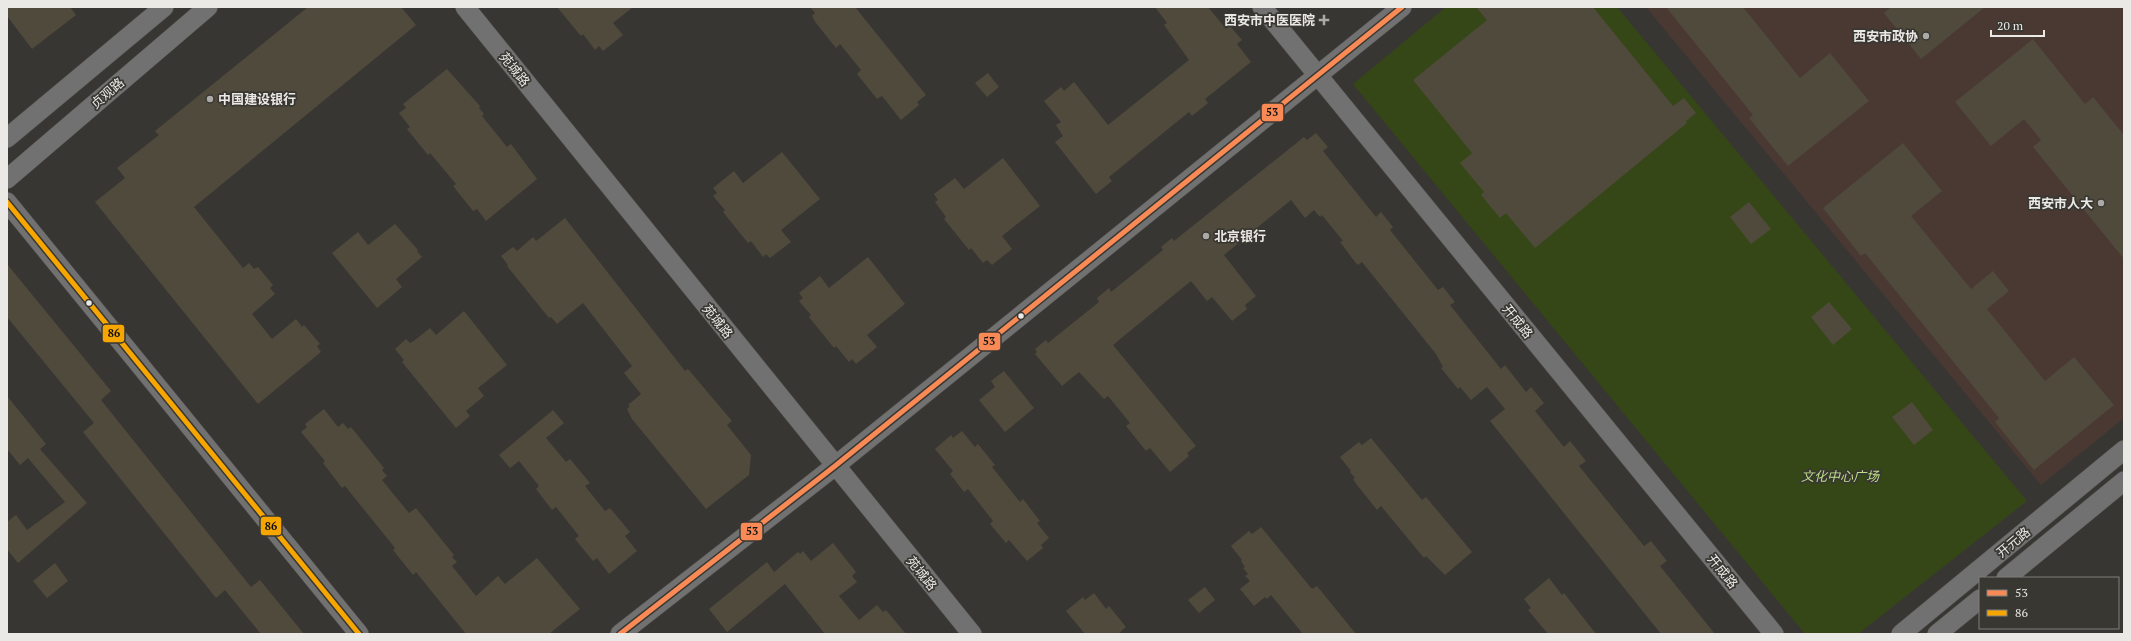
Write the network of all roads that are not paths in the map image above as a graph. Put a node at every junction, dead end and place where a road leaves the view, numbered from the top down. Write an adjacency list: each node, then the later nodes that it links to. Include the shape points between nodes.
1 (164, 7): 7 (street)
2 (208, 7): 8 (street, 贞观路)
3 (465, 7): 11 (street, 苑城路)
4 (1262, 7): 6 (street, 开成路)
5 (1402, 7): 6 (street)
6 (1317, 75): 11 (street); 18 (street, 开成路)
7 (7, 138)
8 (7, 179)
9 (7, 202): 15 (street)
10 (2124, 450): 19 (street, 开元路)
11 (835, 466): 16 (street); 17 (street, 苑城路)
12 (2124, 481): 13 (street, 开元路)
13 (2007, 577)
14 (1979, 600): 20 (street)
15 (359, 634)
16 (620, 634)
17 (972, 634)
18 (1774, 634)
19 (1901, 634)
20 (1937, 634)

